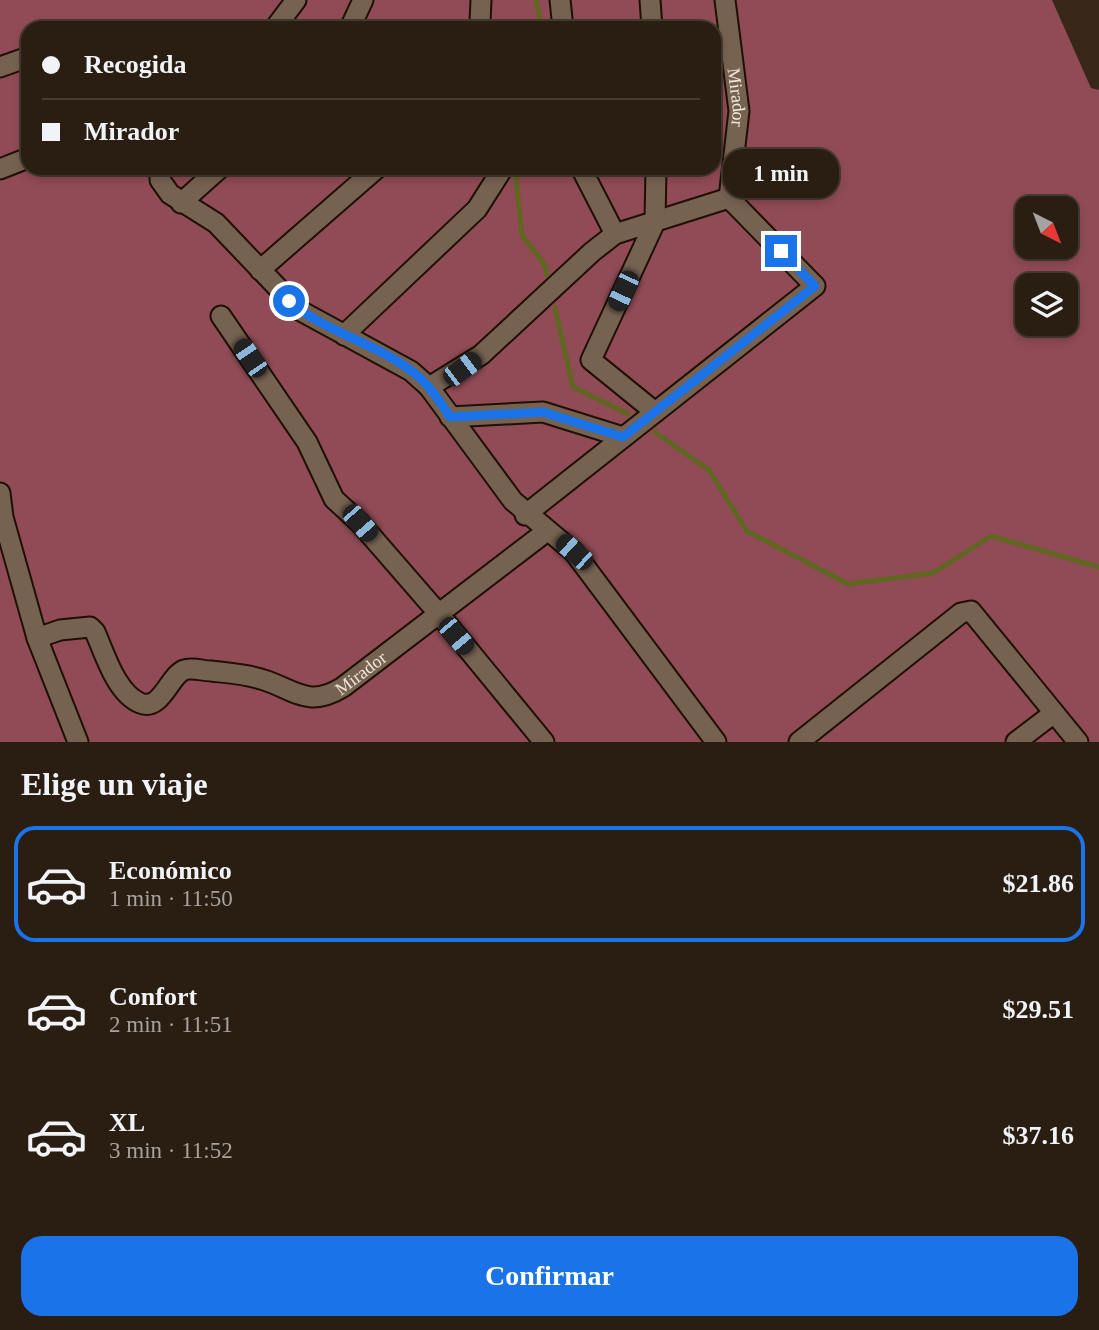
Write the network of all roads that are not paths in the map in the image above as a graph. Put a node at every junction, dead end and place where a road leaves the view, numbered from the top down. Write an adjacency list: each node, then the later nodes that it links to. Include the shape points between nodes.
1 (296, 0): 7 (street)
2 (363, 0): 8 (street)
3 (481, 0): 9 (street)
4 (560, 0): 10 (street)
5 (650, 0): 11 (street)
6 (725, 0): 22 (street, Mirador, via 739,111)
7 (277, 21)
8 (353, 21)
9 (480, 21)
10 (563, 21)
11 (652, 21)
12 (21, 60): 13 (street)
13 (0, 67)
14 (21, 161): 15 (street)
15 (0, 169)
16 (160, 175): 23 (street, via 163,187)
17 (212, 175): 23 (street)
18 (369, 175): 26 (street)
19 (499, 175): 28 (street, via 477,209)
20 (585, 175): 25 (street)
21 (656, 175): 24 (street)
22 (729, 198): 24 (street); 30 (street, via 815,286)
23 (181, 202): 26 (street, via 216,223)
24 (655, 222): 25 (street); 30 (street, via 591,360)
25 (615, 234): 29 (street, via 481,355)
26 (260, 270): 28 (street, via 299,310)
27 (221, 316): 36 (street, via 307,442 334,499)
28 (344, 335): 29 (street, via 411,371)
29 (429, 387): 31 (street)
30 (655, 412): 32 (street)
31 (450, 417): 32 (street, via 543,412); 34 (street)
32 (623, 437): 34 (street)
33 (0, 493): 37 (street)
34 (525, 514): 35 (street)
35 (547, 531): 36 (street, Mirador); 41 (street, via 574,552)
36 (439, 614): 37 (street, Mirador, via 343,687 313,698 244,675 186,669 155,701 141,704 120,684 90,627); 40 (street)
37 (37, 638): 39 (street)
38 (1054, 713): 42 (street, via 971,611 961,613); 43 (street); 44 (street)
39 (79, 742)
40 (544, 742)
41 (716, 742)
42 (799, 742)
43 (1016, 742)
44 (1078, 742)

